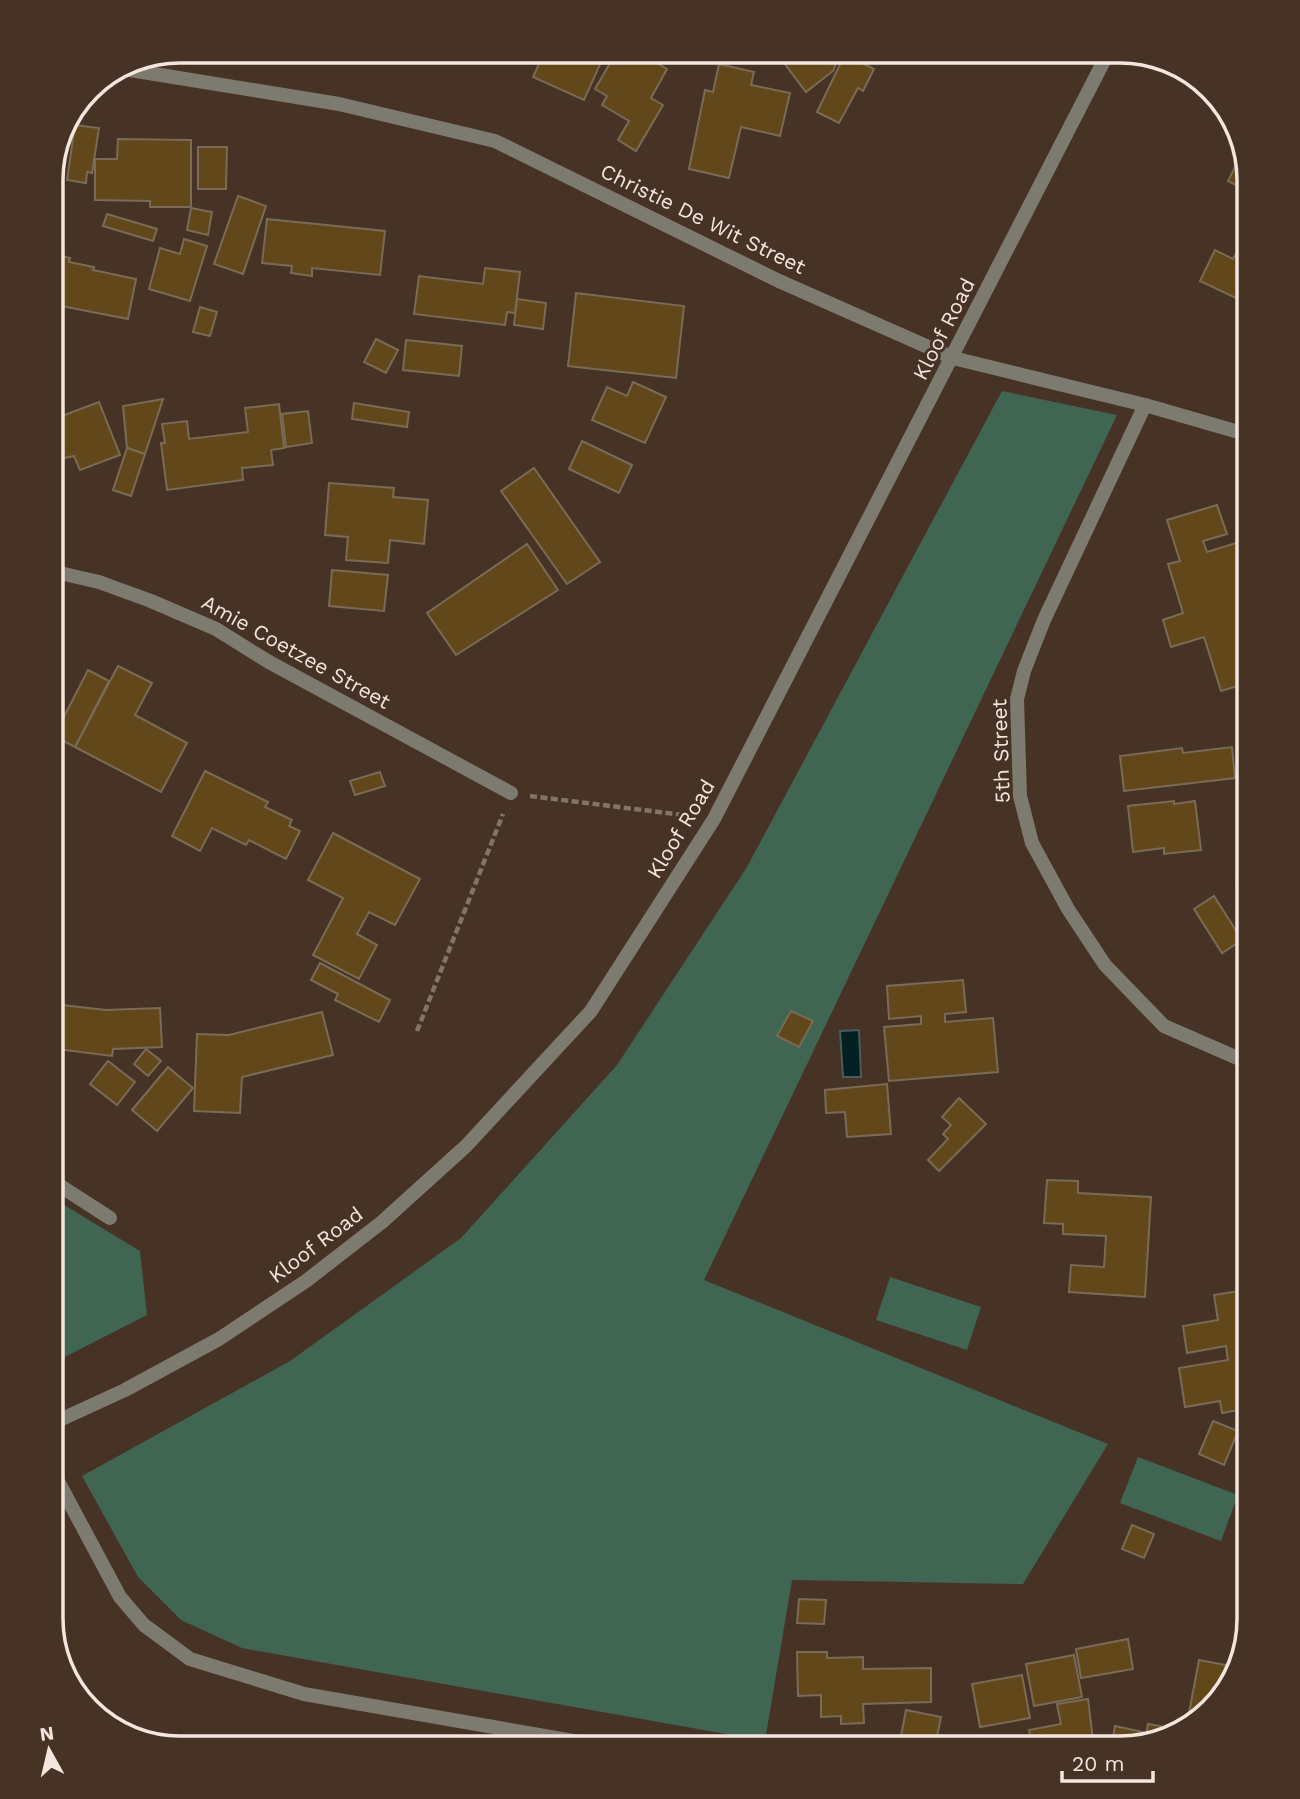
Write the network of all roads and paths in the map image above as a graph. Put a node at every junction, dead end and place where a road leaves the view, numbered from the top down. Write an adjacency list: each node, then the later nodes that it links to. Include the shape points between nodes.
1 (1103, 63): 3 (street, Kloof Road)
2 (138, 71): 3 (street, Christie De Wit Street, via 339,104 495,141 779,281)
3 (953, 358): 4 (street, Christie De Wit Street); 8 (street, Kloof Road)
4 (1145, 405): 5 (street, Christie De Wit Street); 10 (street, 5th Street, via 1024,671 1017,699 1020,796 1032,843 1105,965 1164,1027)
5 (1237, 432)
6 (63, 573): 7 (street, Amie Coetzee Street, via 99,582 216,629)
7 (512, 793): 8 (path); 9 (path)
8 (714, 819): 13 (street, Kloof Road, via 591,1011 466,1146 382,1222 306,1282 137,1384)
9 (417, 1031)
10 (1237, 1057)
11 (63, 1188): 12 (street)
12 (110, 1218)
13 (63, 1418)
14 (63, 1490): 15 (street, via 120,1597 144,1625 190,1658 304,1694)
15 (545, 1736)

